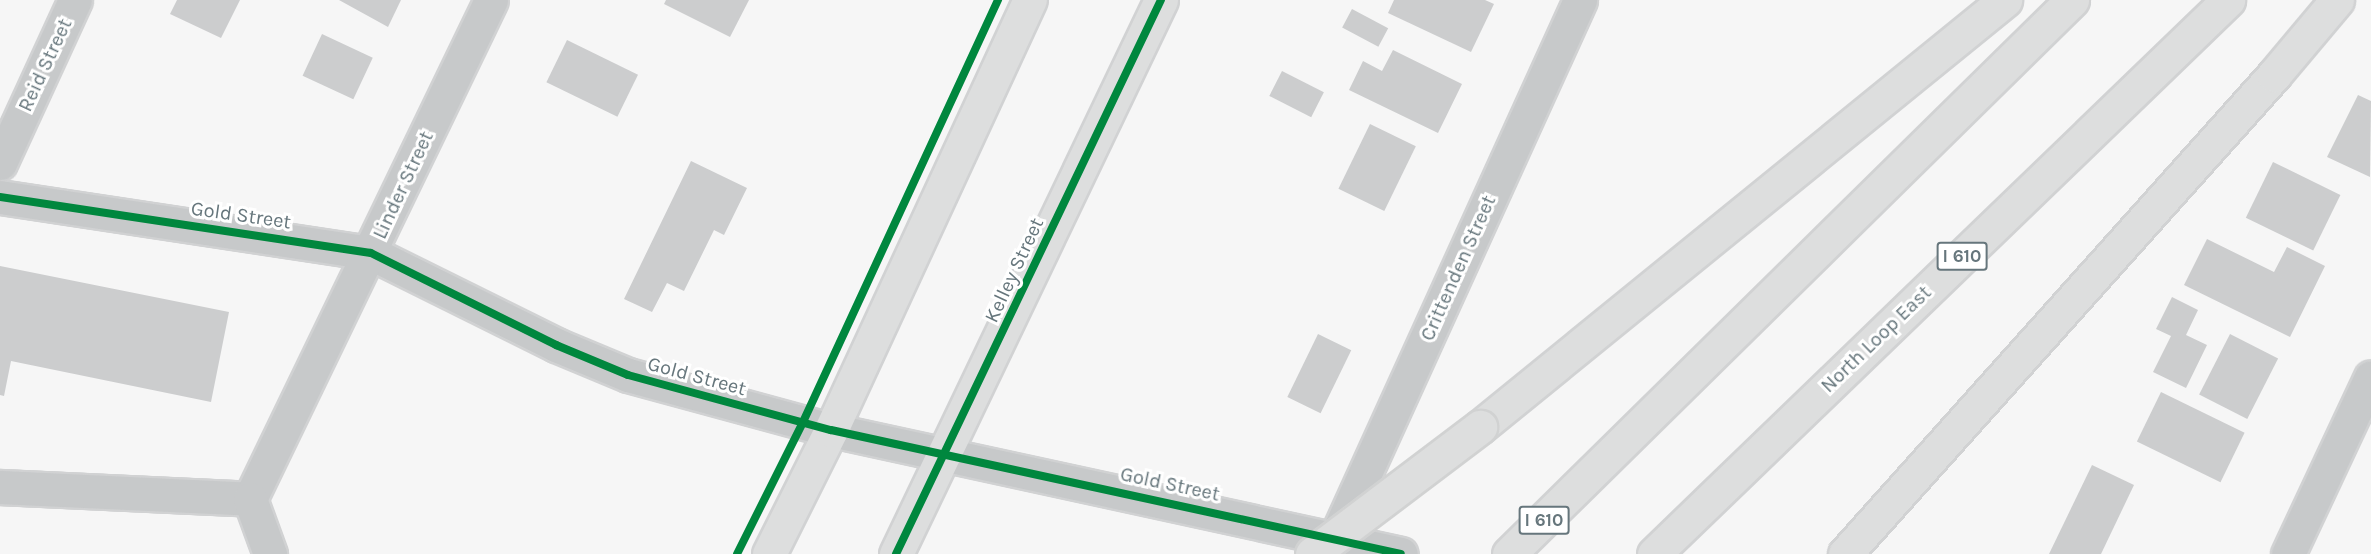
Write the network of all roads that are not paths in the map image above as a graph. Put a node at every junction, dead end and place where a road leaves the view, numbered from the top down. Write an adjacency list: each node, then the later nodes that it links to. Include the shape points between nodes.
1 (75, 0): 10 (street, Reid Street)
2 (491, 0): 12 (street, Linder Street)
3 (1030, 0): 14 (main road)
4 (1161, 0): 15 (main road, Kelley Street)
5 (1580, 0): 18 (street, Crittenden Street)
6 (2005, 0): 18 (main road, bridge, via 1480,427)
7 (2072, 0): 24 (main road, I 610)
8 (2228, 0): 25 (main road, North Loop East / I 610)
9 (2337, 0): 19 (main road)
10 (0, 164)
11 (0, 197): 12 (street, Gold Street)
12 (371, 253): 14 (street, Gold Street, via 556,345 628,375); 17 (street, Linder Street)
13 (2371, 377): 26 (street)
14 (831, 430): 15 (street, Gold Street); 21 (main road)
15 (946, 453): 18 (street, Gold Street); 22 (main road, Kelley Street)
16 (0, 487): 17 (street)
17 (250, 499): 20 (street)
18 (1324, 545): 23 (street, Gold Street)
19 (1849, 550)
20 (270, 554)
21 (769, 554)
22 (896, 554)
23 (1401, 554)
24 (1509, 554)
25 (1654, 554)
26 (2288, 554)

